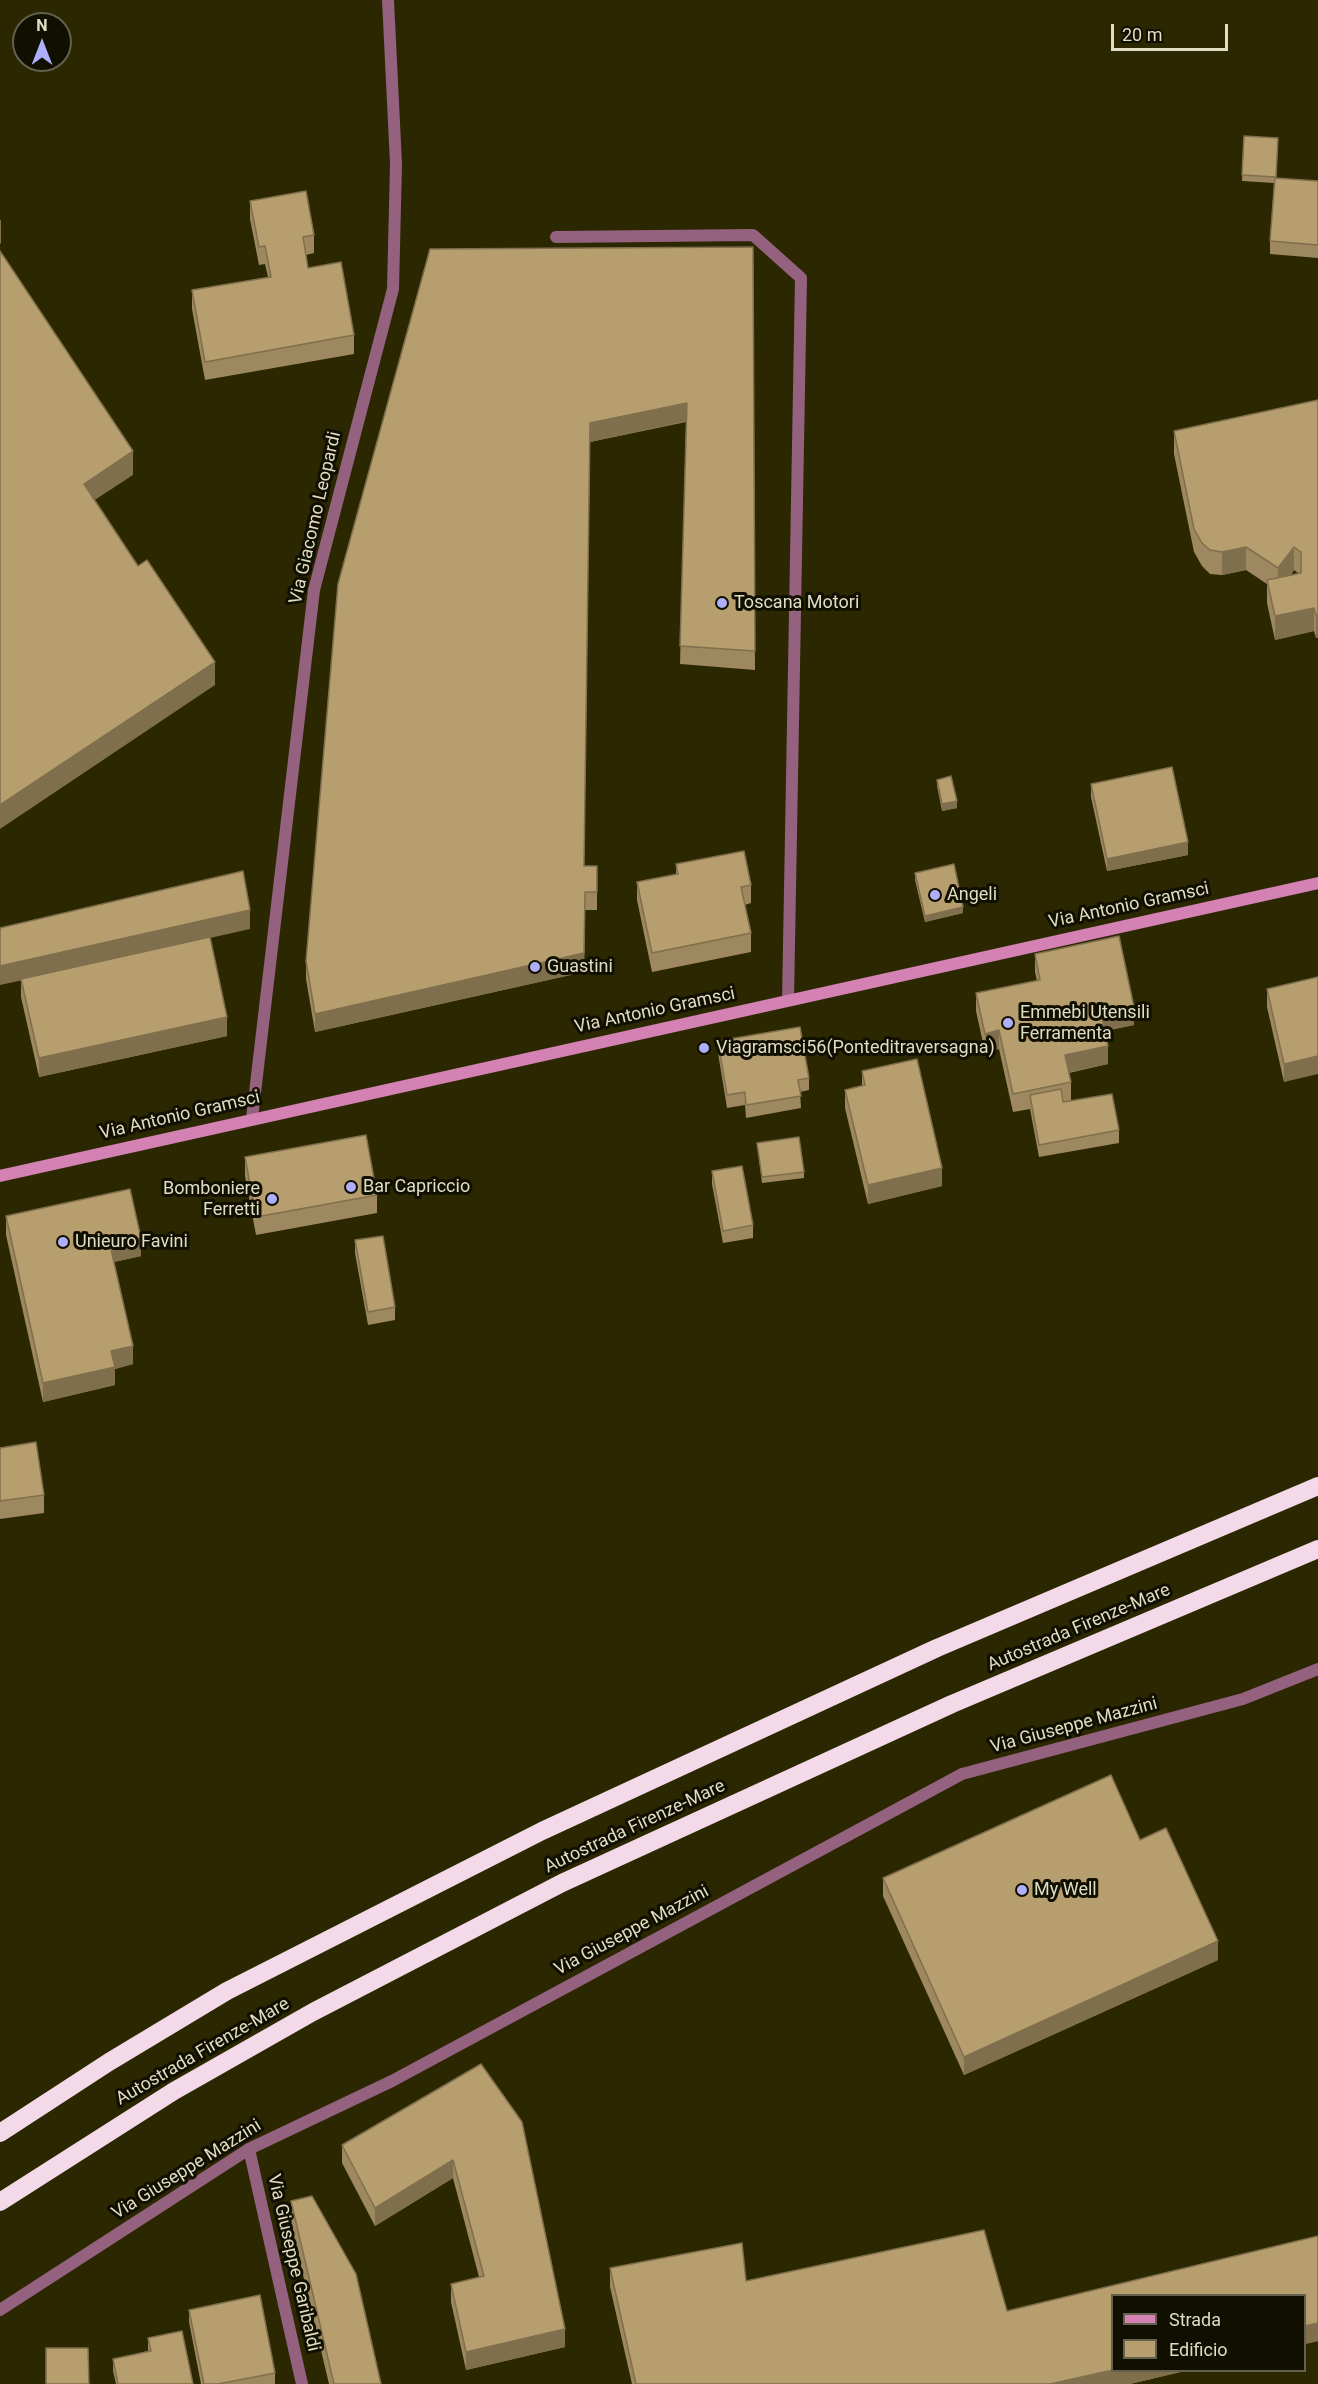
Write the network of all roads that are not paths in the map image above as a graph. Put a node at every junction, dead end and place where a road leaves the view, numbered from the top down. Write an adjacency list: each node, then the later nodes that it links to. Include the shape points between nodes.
1 (388, 0): 5 (street, Via Giacomo Leopardi, via 396,164 393,289 314,590)
2 (556, 237): 4 (street, via 753,235 801,278)
3 (1318, 883): 4 (street, Via Antonio Gramsci)
4 (788, 1000): 5 (street, Via Antonio Gramsci)
5 (252, 1118): 6 (street, Via Antonio Gramsci)
6 (0, 1176)
7 (1318, 1486): 10 (highway, Autostrada Firenze-Mare, via 937,1648 542,1831 227,1991)
8 (1318, 1549): 12 (highway, Autostrada Firenze-Mare, via 952,1704 562,1883 313,2012 174,2091)
9 (1318, 1669): 11 (street, Via Giuseppe Mazzini, via 1243,1699 962,1774 392,2081)
10 (0, 2133)
11 (249, 2149): 13 (street, Via Giuseppe Mazzini); 14 (street, Via Giuseppe Garibaldi)
12 (0, 2202)
13 (0, 2310)
14 (302, 2384)

